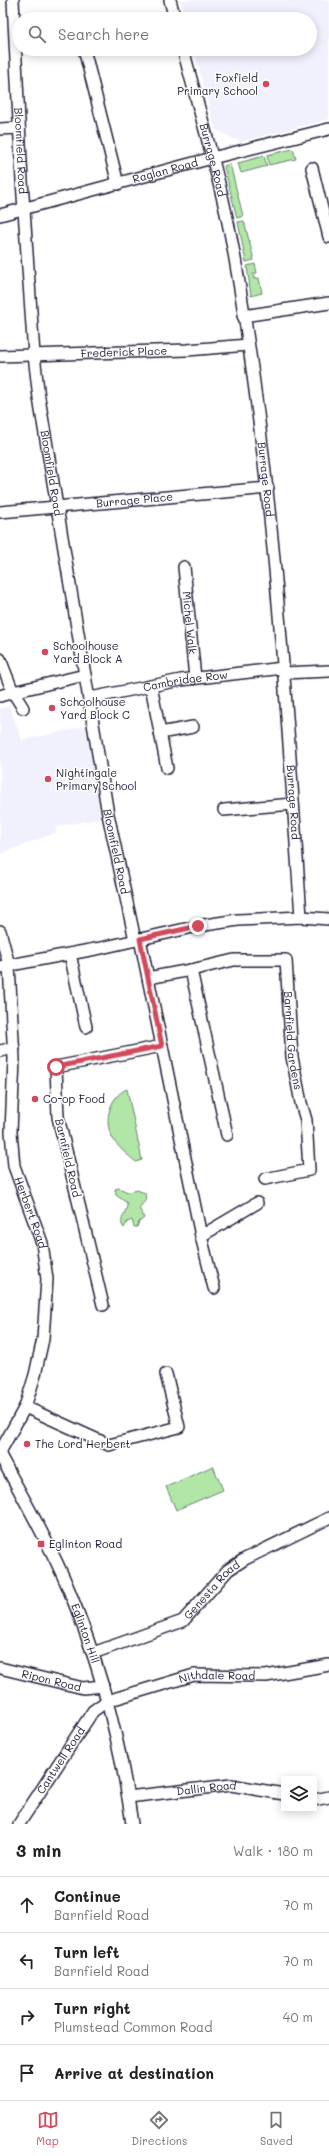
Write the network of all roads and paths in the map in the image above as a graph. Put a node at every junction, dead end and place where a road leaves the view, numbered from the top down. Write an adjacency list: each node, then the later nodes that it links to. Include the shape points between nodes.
1 (13, 0): 3 (street, Bloomfield Road)
2 (170, 0): 4 (street)
3 (14, 12)
4 (173, 12)
5 (17, 56): 8 (street, Bloomfield Road)
6 (86, 56): 13 (street)
7 (185, 56): 11 (street, Burrage Road)
8 (19, 128): 9 (street); 14 (street, Bloomfield Road)
9 (0, 129)
10 (329, 129): 11 (street, Raglan Road)
11 (212, 158): 13 (street, Raglan Road); 18 (street, Burrage Road, via 235,258)
12 (312, 168): 16 (street)
13 (118, 184): 14 (street, Raglan Road)
14 (25, 208): 15 (street, Raglan Road); 20 (street, Bloomfield Road)
15 (0, 215)
16 (329, 237)
17 (329, 303): 18 (street)
18 (244, 316): 19 (street, Burrage Road)
19 (248, 345): 20 (street, Frederick Place, via 187,350); 22 (street, Burrage Road)
20 (34, 355): 21 (street, Frederick Place); 23 (street, Bloomfield Road)
21 (0, 356)
22 (268, 488): 23 (street, Burrage Place); 27 (street, Burrage Road)
23 (57, 507): 24 (street, Burrage Place); 29 (street, Bloomfield Road)
24 (0, 512)
25 (184, 567): 30 (street, Michel Walk)
26 (0, 659): 32 (street)
27 (283, 670): 28 (street, Cambridge Row); 30 (street, Cambridge Row); 39 (street, Burrage Road)
28 (329, 670)
29 (85, 675): 32 (street); 34 (street, Bloomfield Road)
30 (195, 678): 31 (street, Cambridge Row)
31 (151, 686): 34 (street, Cambridge Row); 37 (street)
32 (13, 692): 33 (street); 35 (street)
33 (0, 696)
34 (90, 698): 44 (street, Bloomfield Road, via 108,814)
35 (23, 708)
36 (193, 727): 37 (street)
37 (160, 733): 38 (street)
38 (167, 768)
39 (293, 804): 40 (street); 41 (street, Burrage Road)
40 (224, 810)
41 (301, 917): 42 (street); 44 (street, via 238,920)
42 (329, 919)
43 (0, 931): 47 (street, Herbert Road)
44 (138, 939): 45 (street); 48 (street)
45 (70, 954): 47 (street); 49 (street)
46 (191, 970): 48 (street, Barnfield Gardens); 53 (street); 54 (street, Barnfield Gardens, via 234,960 286,960 292,1057 306,1120 310,1170)
47 (5, 972): 51 (street, Herbert Road)
48 (148, 978): 50 (street)
49 (86, 1027)
50 (162, 1046): 56 (street); 58 (street, Barnfield Road, via 56,1067 58,1118)
51 (14, 1048): 52 (street); 60 (street, Herbert Road, via 11,1132 14,1166 42,1243 47,1279 43,1340)
52 (0, 1051)
53 (227, 1135)
54 (265, 1180)
55 (257, 1203): 56 (street)
56 (201, 1236): 57 (street)
57 (214, 1288)
58 (103, 1305)
59 (166, 1374): 60 (street, via 179,1428 109,1445)
60 (25, 1407): 61 (street, Herbert Road)
61 (0, 1452)
62 (0, 1455): 64 (street, Eglinton Hill, via 53,1555)
63 (329, 1518): 64 (street, Genesta Road, via 228,1570 184,1621)
64 (93, 1653): 67 (street, Eglinton Hill)
65 (329, 1665): 68 (street, Nithdale Road, via 266,1676 194,1675)
66 (0, 1668): 67 (street, Ripon Road, via 83,1688)
67 (103, 1686): 68 (street, Eglinton Hill)
68 (107, 1701): 71 (street, Eglinton Hill); 73 (street, Cantwell Road, via 93,1711)
69 (281, 1793): 71 (street, Dallin Road, via 231,1785)
70 (329, 1796): 72 (street)
71 (128, 1797): 74 (street, Eglinton Hill)
72 (317, 1799)
73 (19, 1824)
74 (132, 1824)

